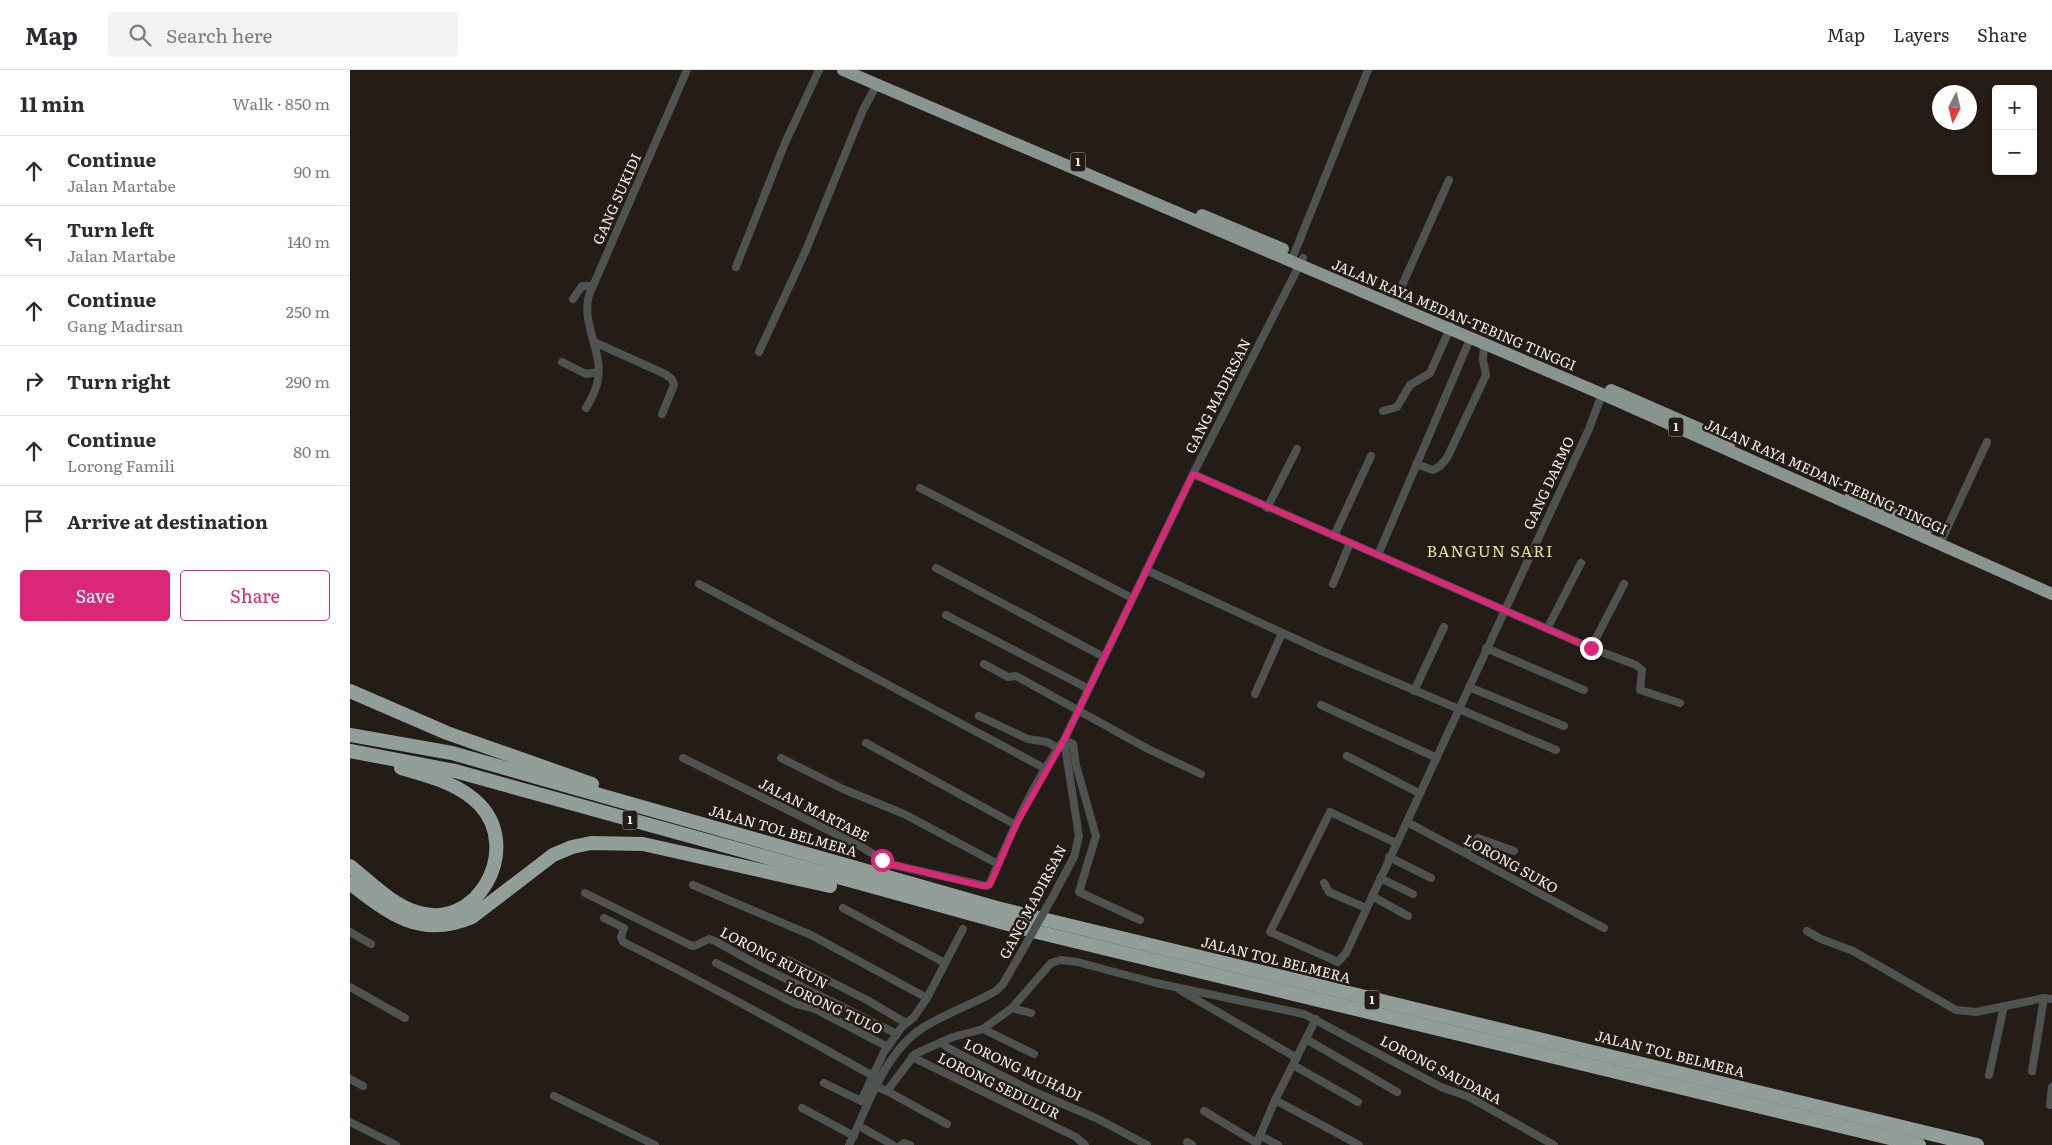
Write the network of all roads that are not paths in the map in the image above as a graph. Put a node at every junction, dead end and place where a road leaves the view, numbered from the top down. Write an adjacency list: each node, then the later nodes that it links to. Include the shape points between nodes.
1 (687, 70): 10 (street, GANG SUKIDI)
2 (819, 70): 9 (street, via 785,144)
3 (843, 70): 6 (highway, JALAN RAYA MEDAN-TEBING TINGGI / 1)
4 (862, 70): 8 (highway, JALAN RAYA MEDAN-TEBING TINGGI / 1)
5 (1368, 70): 8 (street, GANG MADIRSAN)
6 (876, 86): 8 (highway, JALAN RAYA MEDAN-TEBING TINGGI / 1); 17 (street)
7 (1449, 180): 12 (street)
8 (1299, 259): 12 (highway, JALAN RAYA MEDAN-TEBING TINGGI / 1); 13 (highway, JALAN RAYA MEDAN-TEBING TINGGI / 1); 28 (street, GANG MADIRSAN)
9 (736, 267)
10 (592, 286): 11 (street, via 582,286); 15 (street, GANG SUKIDI, via 587,304)
11 (573, 299)
12 (1396, 299): 13 (highway, JALAN RAYA MEDAN-TEBING TINGGI / 1)
13 (1451, 327): 14 (highway, JALAN RAYA MEDAN-TEBING TINGGI / 1); 22 (street, via 1430,374 1410,385 1397,407); 32 (highway, JALAN RAYA MEDAN-TEBING TINGGI / 1, via 1632,398)
14 (1470, 339): 16 (highway, JALAN RAYA MEDAN-TEBING TINGGI / 1); 27 (street)
15 (594, 342): 19 (street, GANG SUKIDI); 23 (street, via 672,379 674,385)
16 (1484, 345): 20 (highway, JALAN RAYA MEDAN-TEBING TINGGI / 1); 27 (street, via 1486,374 1447,458 1434,470)
17 (759, 352)
18 (562, 362): 19 (street, via 586,374)
19 (598, 372): 21 (street, via 594,393)
20 (1602, 394): 42 (highway, JALAN RAYA MEDAN-TEBING TINGGI / 1); 44 (street, GANG DARMO, via 1589,429)
21 (586, 408)
22 (1383, 412)
23 (662, 414)
24 (1987, 442): 32 (street)
25 (1296, 449): 30 (street)
26 (1371, 456): 31 (street)
27 (1416, 464): 34 (street)
28 (1193, 474): 30 (street); 37 (street, GANG MADIRSAN)
29 (920, 488): 43 (street)
30 (1268, 508): 31 (street)
31 (1334, 536): 33 (street)
32 (1943, 536): 41 (highway, JALAN RAYA MEDAN-TEBING TINGGI / 1)
33 (1350, 543): 34 (street); 39 (street)
34 (1378, 556): 44 (street)
35 (1581, 563): 47 (street)
36 (936, 568): 51 (street)
37 (1146, 570): 43 (street, GANG MADIRSAN); 48 (street)
38 (699, 584): 76 (street)
39 (1334, 584)
40 (1624, 584): 50 (street)
41 (2052, 585)
42 (2052, 594)
43 (1132, 598): 51 (street, GANG MADIRSAN)
44 (1504, 610): 47 (street); 49 (street, GANG DARMO)
45 (946, 615): 54 (street)
46 (1444, 627): 57 (street)
47 (1547, 629): 50 (street)
48 (1282, 633): 57 (street); 58 (street)
49 (1486, 648): 53 (street, GANG DARMO); 56 (street)
50 (1591, 648): 59 (street, via 1642,670 1640,690)
51 (1104, 657): 54 (street, GANG MADIRSAN)
52 (984, 664): 61 (street, via 1008,677 1016,676)
53 (1468, 687): 62 (street, GANG DARMO); 64 (street)
54 (1087, 688): 61 (street, GANG MADIRSAN)
55 (350, 690): 79 (highway, via 447,733 592,784)
56 (1584, 690)
57 (1414, 691): 62 (street)
58 (1255, 694)
59 (1680, 702)
60 (1321, 705): 75 (street)
61 (1077, 710): 66 (street, GANG MADIRSAN); 77 (street)
62 (1458, 710): 69 (street); 75 (street, GANG DARMO)
63 (979, 716): 68 (street, via 1028,739 1047,742)
64 (1564, 726)
65 (350, 735): 79 (highway, 1, via 452,753)
66 (1064, 740): 68 (street, JALAN MARTABE); 101 (street, via 1073,744 1096,836 1079,892); 134 (street, GANG MADIRSAN, bridge, via 1079,836 1074,857 1052,898 1003,984 996,991 924,1027 907,1040)
67 (866, 743): 81 (street)
68 (1058, 748): 76 (street, JALAN MARTABE)
69 (1556, 750)
70 (350, 751): 96 (highway, 1, via 455,771)
71 (350, 756): 87 (highway, via 456,787 469,795 489,816 497,841 494,864 485,886 462,908 441,915 404,908)
72 (1347, 756): 78 (street)
73 (683, 758): 86 (street, JALAN MARTABE, via 862,847 889,864 986,886 990,885)
74 (782, 758): 86 (street, via 828,782 904,814)
75 (1437, 758): 78 (street, GANG DARMO)
76 (1046, 769): 81 (street, JALAN MARTABE)
77 (1201, 774)
78 (1419, 793): 80 (street, GANG DARMO)
79 (659, 812): 163 (highway, JALAN TOL BELMERA / 1, via 1005,910)
80 (1406, 822): 82 (street, GANG DARMO); 84 (street, LORONG SUKO)
81 (1016, 825): 86 (street, JALAN MARTABE)
82 (1396, 843): 85 (street, GANG DARMO); 98 (street, GANG DARMO, via 1330,812 1270,932 1338,962 1346,953)
83 (1514, 852): 84 (street, via 1478,838 1472,841)
84 (1466, 853): 103 (street, LORONG SUKO)
85 (1389, 857): 88 (street, GANG DARMO); 89 (street)
86 (998, 864)
87 (350, 866)
88 (1380, 878): 94 (street); 95 (street, GANG DARMO)
89 (1431, 878)
90 (350, 883): 96 (highway, via 398,917 425,925 449,924 483,910 562,851 591,843 623,842 661,847 856,891)
91 (1324, 883): 98 (street, via 1329,892)
92 (693, 885): 112 (street, via 811,935)
93 (585, 893): 121 (street, LORONG RUKUN, via 690,945 709,939 715,941)
94 (1413, 894)
95 (1372, 896): 98 (street, GANG DARMO); 99 (street)
96 (908, 898): 162 (highway, JALAN TOL BELMERA / 1)
97 (843, 908): 109 (street)
98 (1366, 908)
99 (1408, 916)
100 (604, 918): 130 (street, via 624,928 621,937 624,942)
101 (1140, 920)
102 (963, 928): 109 (street)
103 (1604, 928)
104 (1808, 931): 114 (street, via 1853,951 1956,1010 1976,1012)
105 (350, 932): 106 (street)
106 (371, 944)
107 (788, 960): 119 (street)
108 (716, 963): 124 (street, LORONG TULO)
109 (945, 963): 112 (street)
110 (350, 987): 117 (street)
111 (1176, 988): 115 (street, via 1061,960 1051,963); 118 (street, LORONG SAUDARA, via 1220,995); 127 (street)
112 (927, 998): 119 (street)
113 (2048, 999): 114 (street); 128 (street)
114 (2004, 1006): 129 (street)
115 (1012, 1008): 116 (street); 120 (street)
116 (1031, 1013)
117 (405, 1018)
118 (1316, 1019): 122 (street); 161 (street, LORONG SAUDARA, via 1441,1087 1469,1097)
119 (906, 1023): 121 (street)
120 (982, 1029): 123 (street); 125 (street)
121 (897, 1034): 124 (street)
122 (1306, 1039): 127 (street); 137 (street)
123 (941, 1042): 126 (street); 158 (street, LORONG MUHADI, via 1030,1090 1096,1118)
124 (888, 1047): 130 (street)
125 (1034, 1054)
126 (912, 1057): 136 (street); 157 (street, LORONG SEDULUR, via 1076,1137)
127 (1295, 1061): 139 (street); 141 (street)
128 (2032, 1071)
129 (1989, 1075)
130 (873, 1076): 140 (street)
131 (350, 1079): 133 (street)
132 (824, 1083): 140 (street)
133 (363, 1086)
134 (877, 1086): 136 (street); 143 (street, GANG MADIRSAN)
135 (2052, 1087): 142 (street)
136 (887, 1091): 147 (street)
137 (1397, 1092)
138 (554, 1096): 152 (street)
139 (1275, 1100): 150 (street); 160 (street)
140 (861, 1101): 143 (street)
141 (1358, 1102)
142 (2050, 1105)
143 (869, 1106): 148 (street, GANG MADIRSAN)
144 (802, 1108): 149 (street)
145 (1204, 1111): 150 (street)
146 (350, 1122): 151 (street)
147 (948, 1124)
148 (859, 1126): 149 (street, GANG MADIRSAN); 154 (street)
149 (854, 1136): 153 (street, GANG MADIRSAN)
150 (1258, 1141): 159 (street)
151 (396, 1145)
152 (655, 1145)
153 (850, 1145)
154 (893, 1145)
155 (901, 1145): 156 (street)
156 (910, 1145)
157 (1085, 1145)
158 (1147, 1145)
159 (1278, 1145)
160 (1359, 1145)
161 (1554, 1145)
162 (1919, 1145)
163 (1977, 1145)

